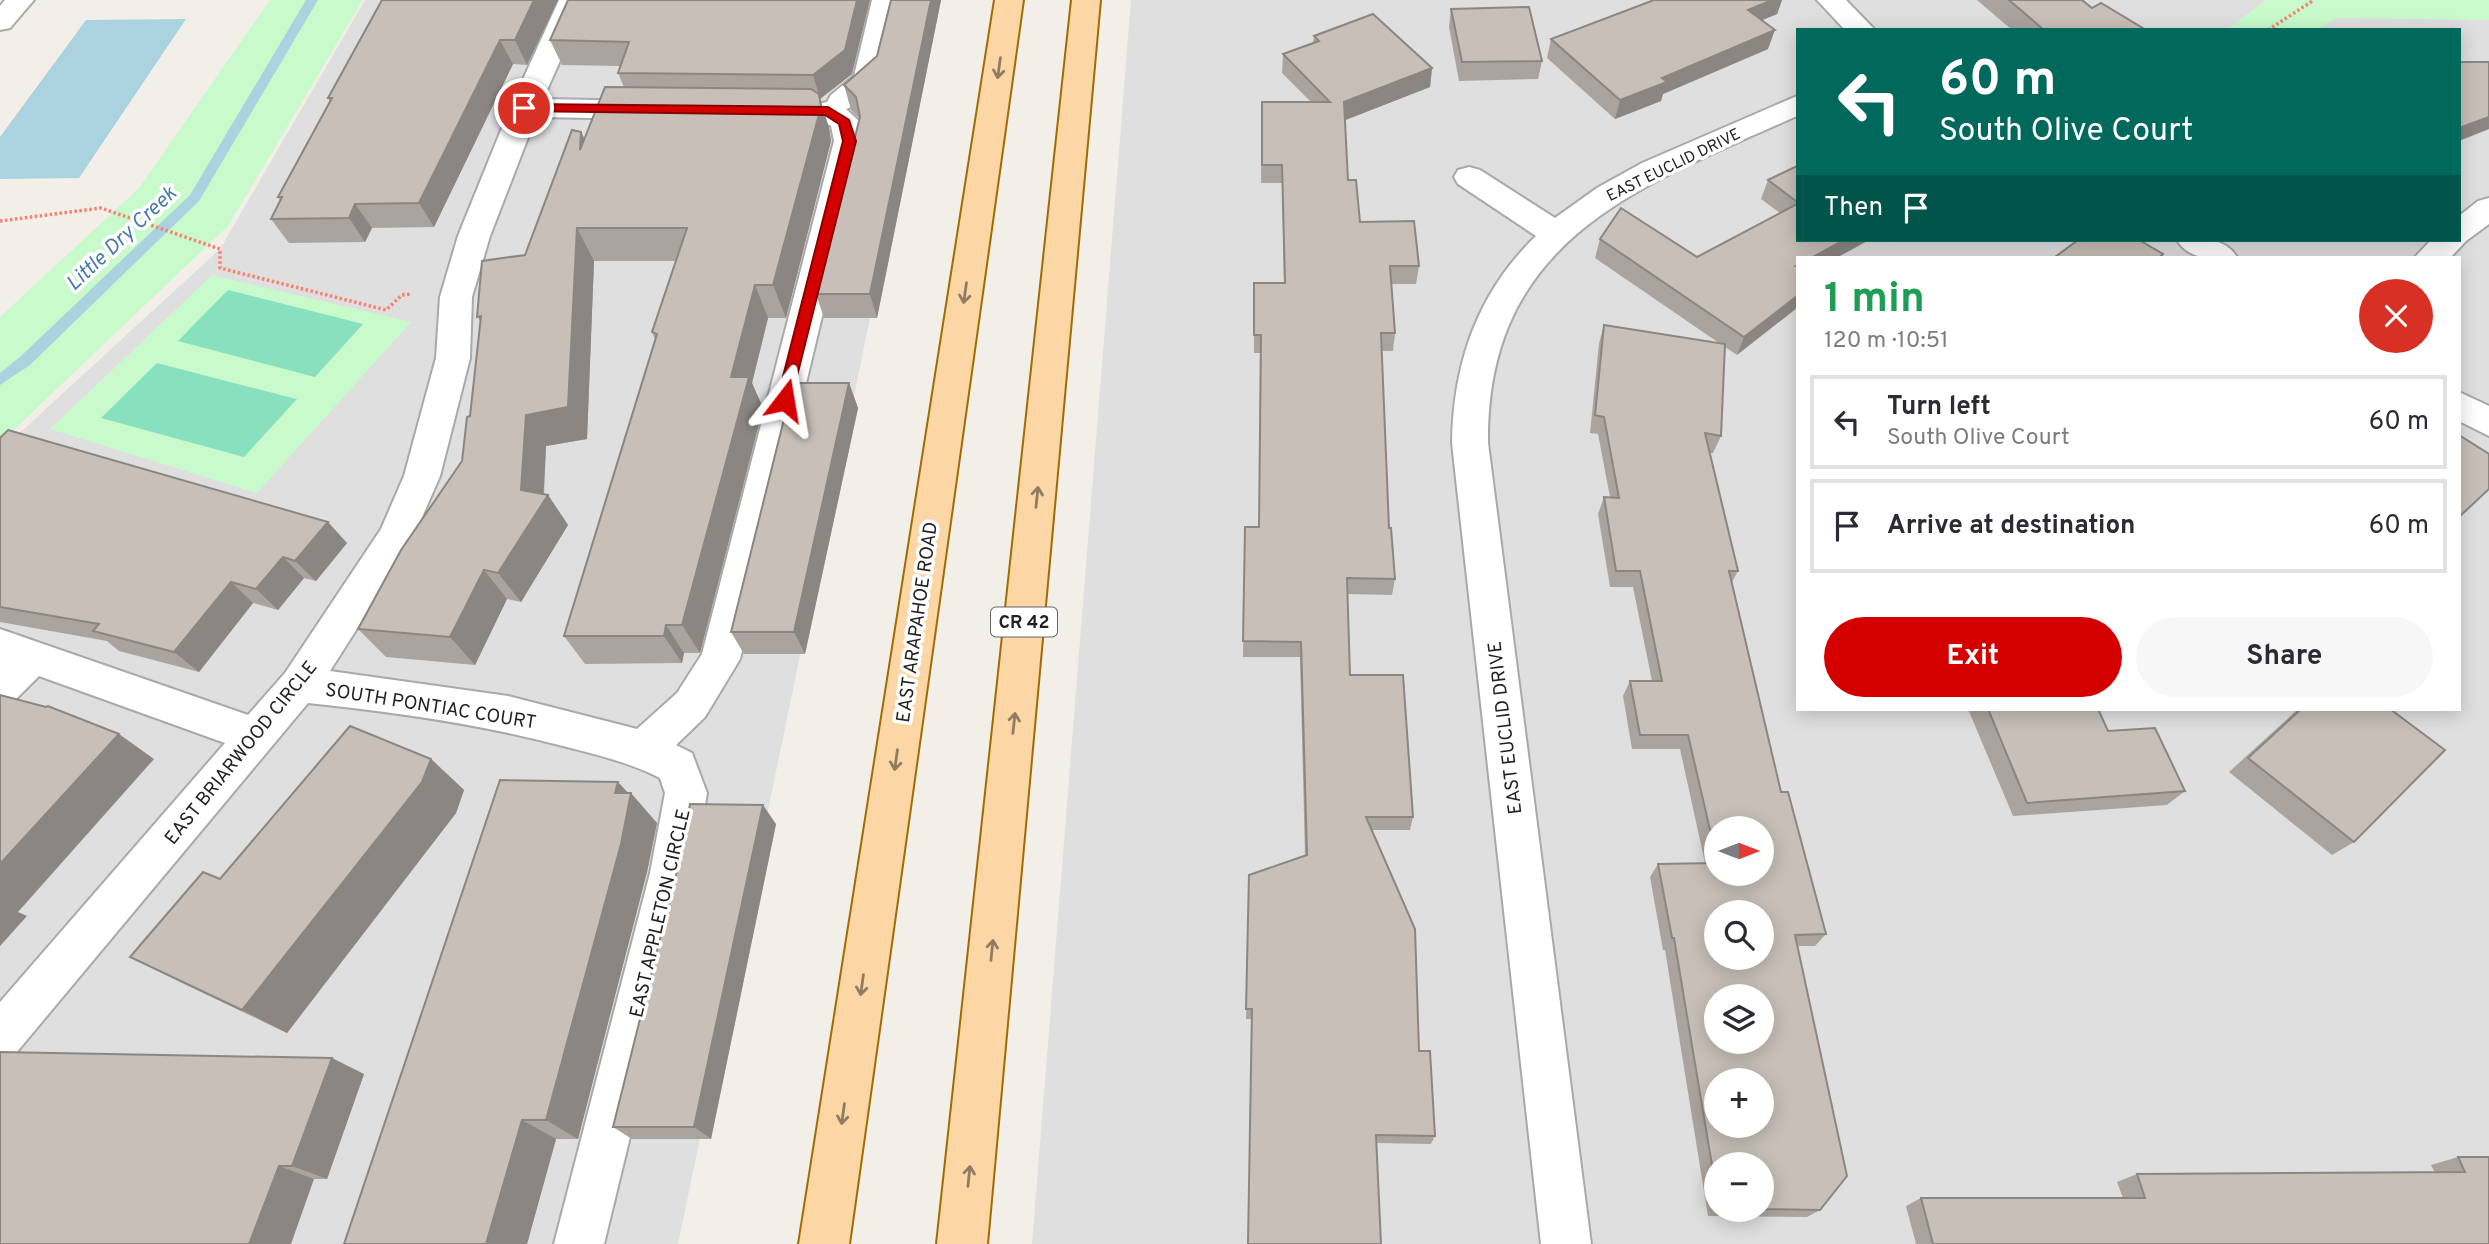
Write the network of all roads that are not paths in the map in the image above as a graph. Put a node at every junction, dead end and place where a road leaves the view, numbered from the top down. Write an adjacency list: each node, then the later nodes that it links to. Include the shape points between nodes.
1 (20, 0): 7 (street)
2 (573, 0): 10 (street, EAST BRIARWOOD CIRCLE)
3 (886, 0): 26 (street, via 867,80 814,111 845,122 849,141 720,659 691,705)
4 (1009, 0): 29 (main road, EAST ARAPAHOE ROAD, one-way to 29)
5 (1086, 0): 30 (main road, CR 42, one-way to 5)
6 (1831, 0): 8 (street)
7 (0, 22)
8 (1859, 28)
9 (1796, 105): 15 (street, EAST EUCLID DRIVE, via 1618,187)
10 (524, 108): 11 (street); 23 (street, EAST BRIARWOOD CIRCLE, via 458,289 453,358 422,476 396,536)
11 (676, 110)
12 (1469, 177): 15 (street)
13 (2489, 208): 14 (street)
14 (2461, 230)
15 (1555, 233): 31 (street, EAST EUCLID DRIVE, via 1508,290 1489,327 1471,393 1470,443)
16 (2196, 242): 18 (street)
17 (2449, 242): 19 (street)
18 (2219, 256)
19 (2432, 256)
20 (2461, 406): 21 (street)
21 (2489, 423)
22 (17, 651): 24 (street); 25 (street)
23 (299, 685): 25 (street, EAST BRIARWOOD CIRCLE); 26 (street, SOUTH PONTIAC COURT, via 508,714)
24 (0, 689)
25 (256, 736): 27 (street, EAST BRIARWOOD CIRCLE)
26 (644, 749): 28 (street, EAST APPLETON CIRCLE, via 677,766 686,793 673,873)
27 (0, 1037)
28 (579, 1244)
29 (824, 1244)
30 (962, 1244)
31 (1566, 1244)

